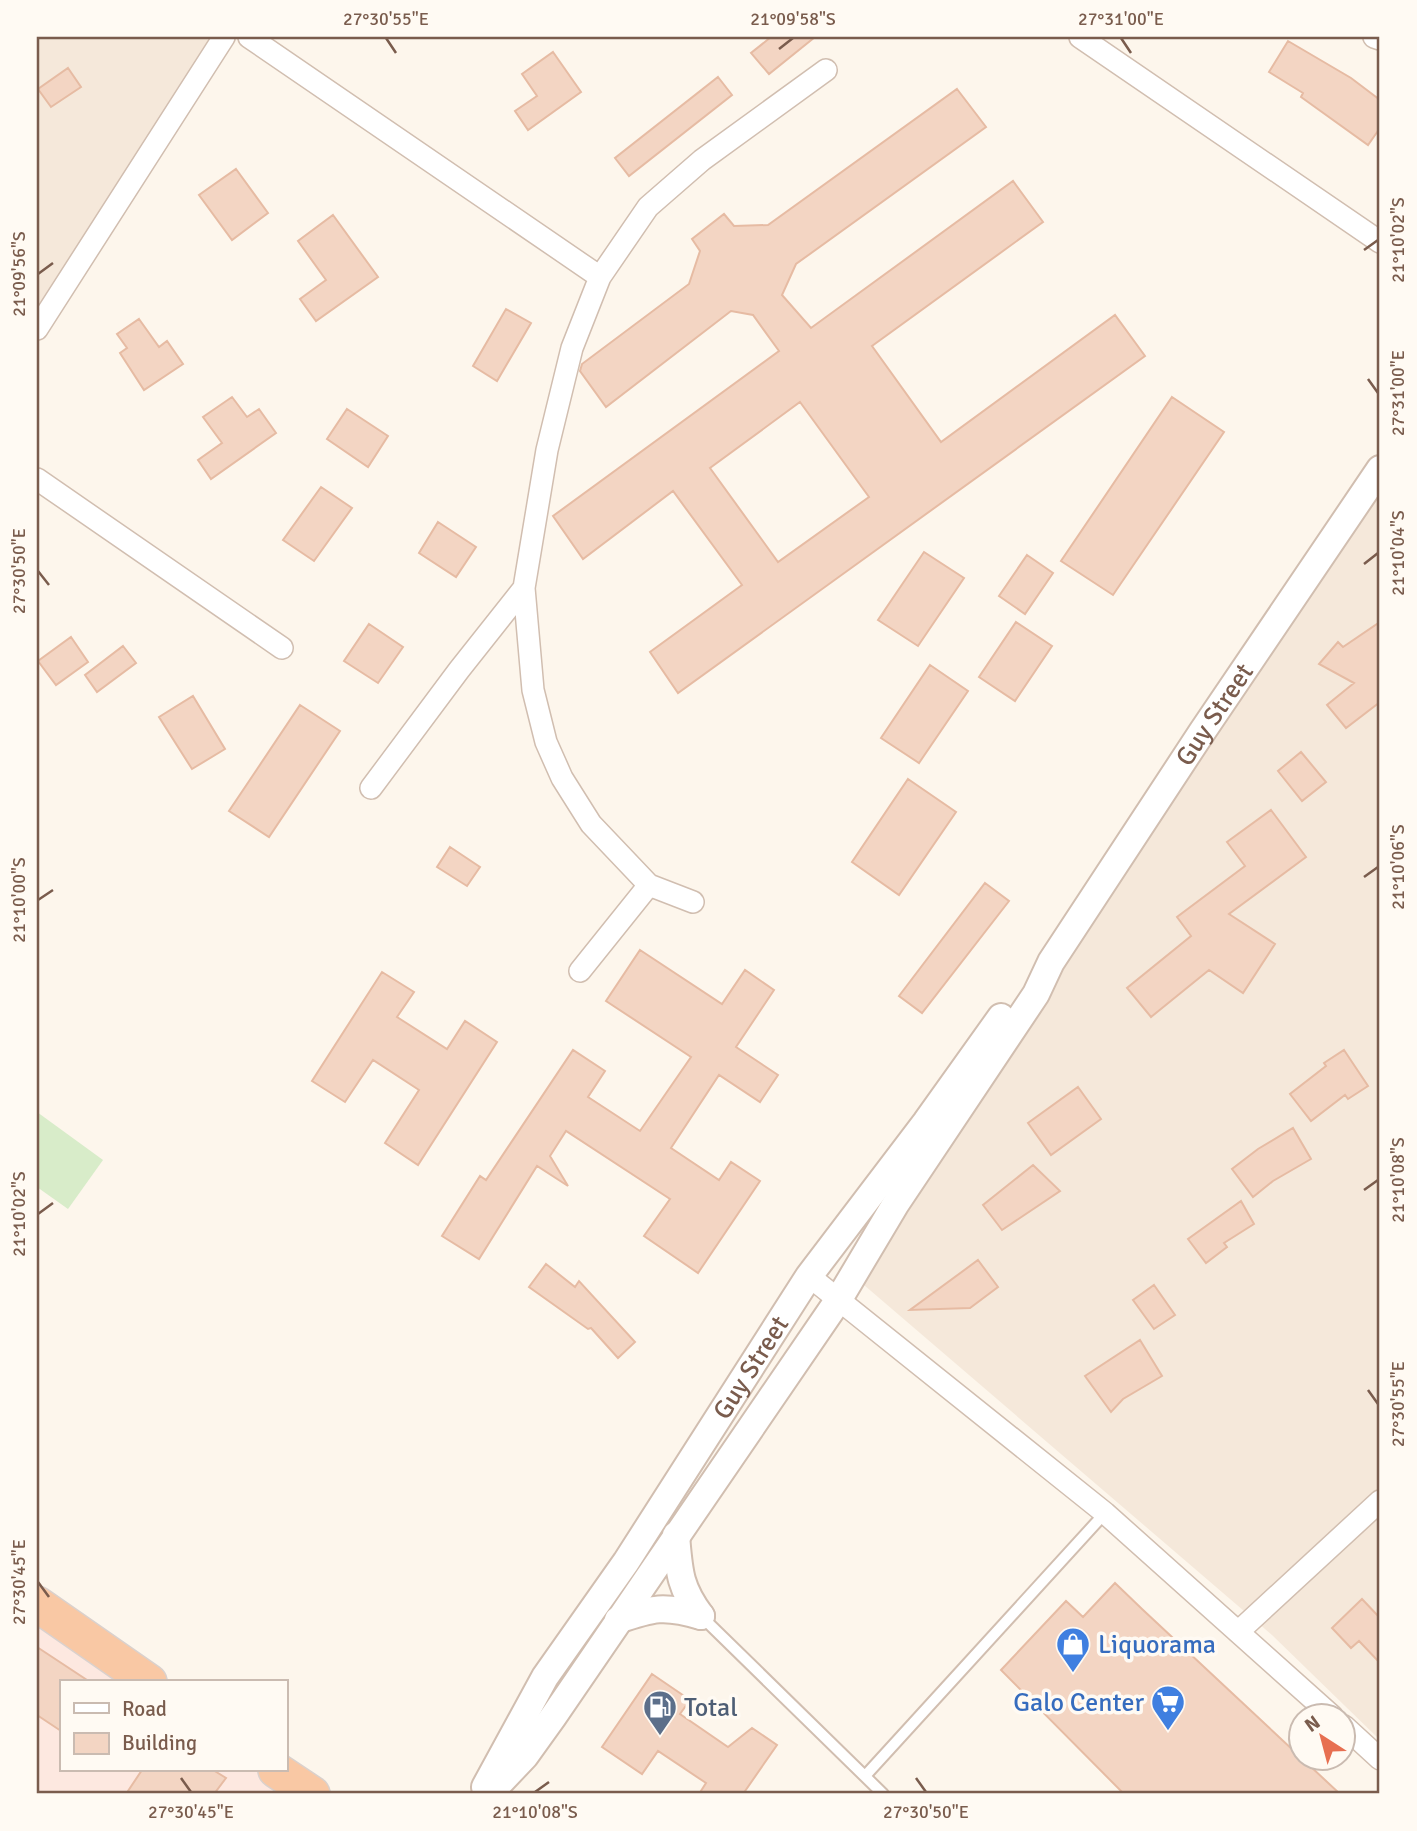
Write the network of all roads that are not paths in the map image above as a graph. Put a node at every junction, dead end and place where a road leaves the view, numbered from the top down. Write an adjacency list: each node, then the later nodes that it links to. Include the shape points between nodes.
1 (225, 37): 9 (street)
2 (249, 37): 8 (street)
3 (1080, 37): 7 (street)
4 (1374, 37): 5 (street)
5 (1380, 39)
6 (826, 70): 8 (street, via 702,160 648,207)
7 (1380, 242)
8 (600, 277): 12 (street, via 572,348 547,450)
9 (37, 328)
10 (1380, 469): 17 (street, Guy Street)
11 (37, 479): 13 (street)
12 (524, 588): 14 (street); 15 (street, via 533,690 546,742 591,824)
13 (282, 648)
14 (371, 788)
15 (649, 885): 16 (street); 18 (street)
16 (693, 902)
17 (1051, 962): 19 (street, Guy Street, via 1023,987); 20 (street, Guy Street, via 1036,994 895,1205)
18 (580, 971)
19 (809, 1276): 20 (street); 35 (street, Guy Street, via 626,1562 545,1677)
20 (839, 1299): 22 (street); 23 (street, Guy Street)
21 (1380, 1501): 27 (street)
22 (1105, 1513): 27 (street); 33 (lane)
23 (676, 1535): 25 (street, via 679,1574 687,1597); 26 (street, Guy Street)
24 (37, 1604): 28 (highway)
25 (701, 1616): 26 (street, via 665,1607); 33 (lane)
26 (618, 1620): 36 (street, Guy Street, via 525,1756)
27 (1238, 1632): 29 (street)
28 (146, 1680)
29 (1316, 1702)
30 (1358, 1739): 31 (street)
31 (1380, 1759)
32 (279, 1772): 34 (highway)
33 (865, 1776): 37 (lane)
34 (312, 1794)
35 (481, 1794)
36 (489, 1794)
37 (883, 1794)

